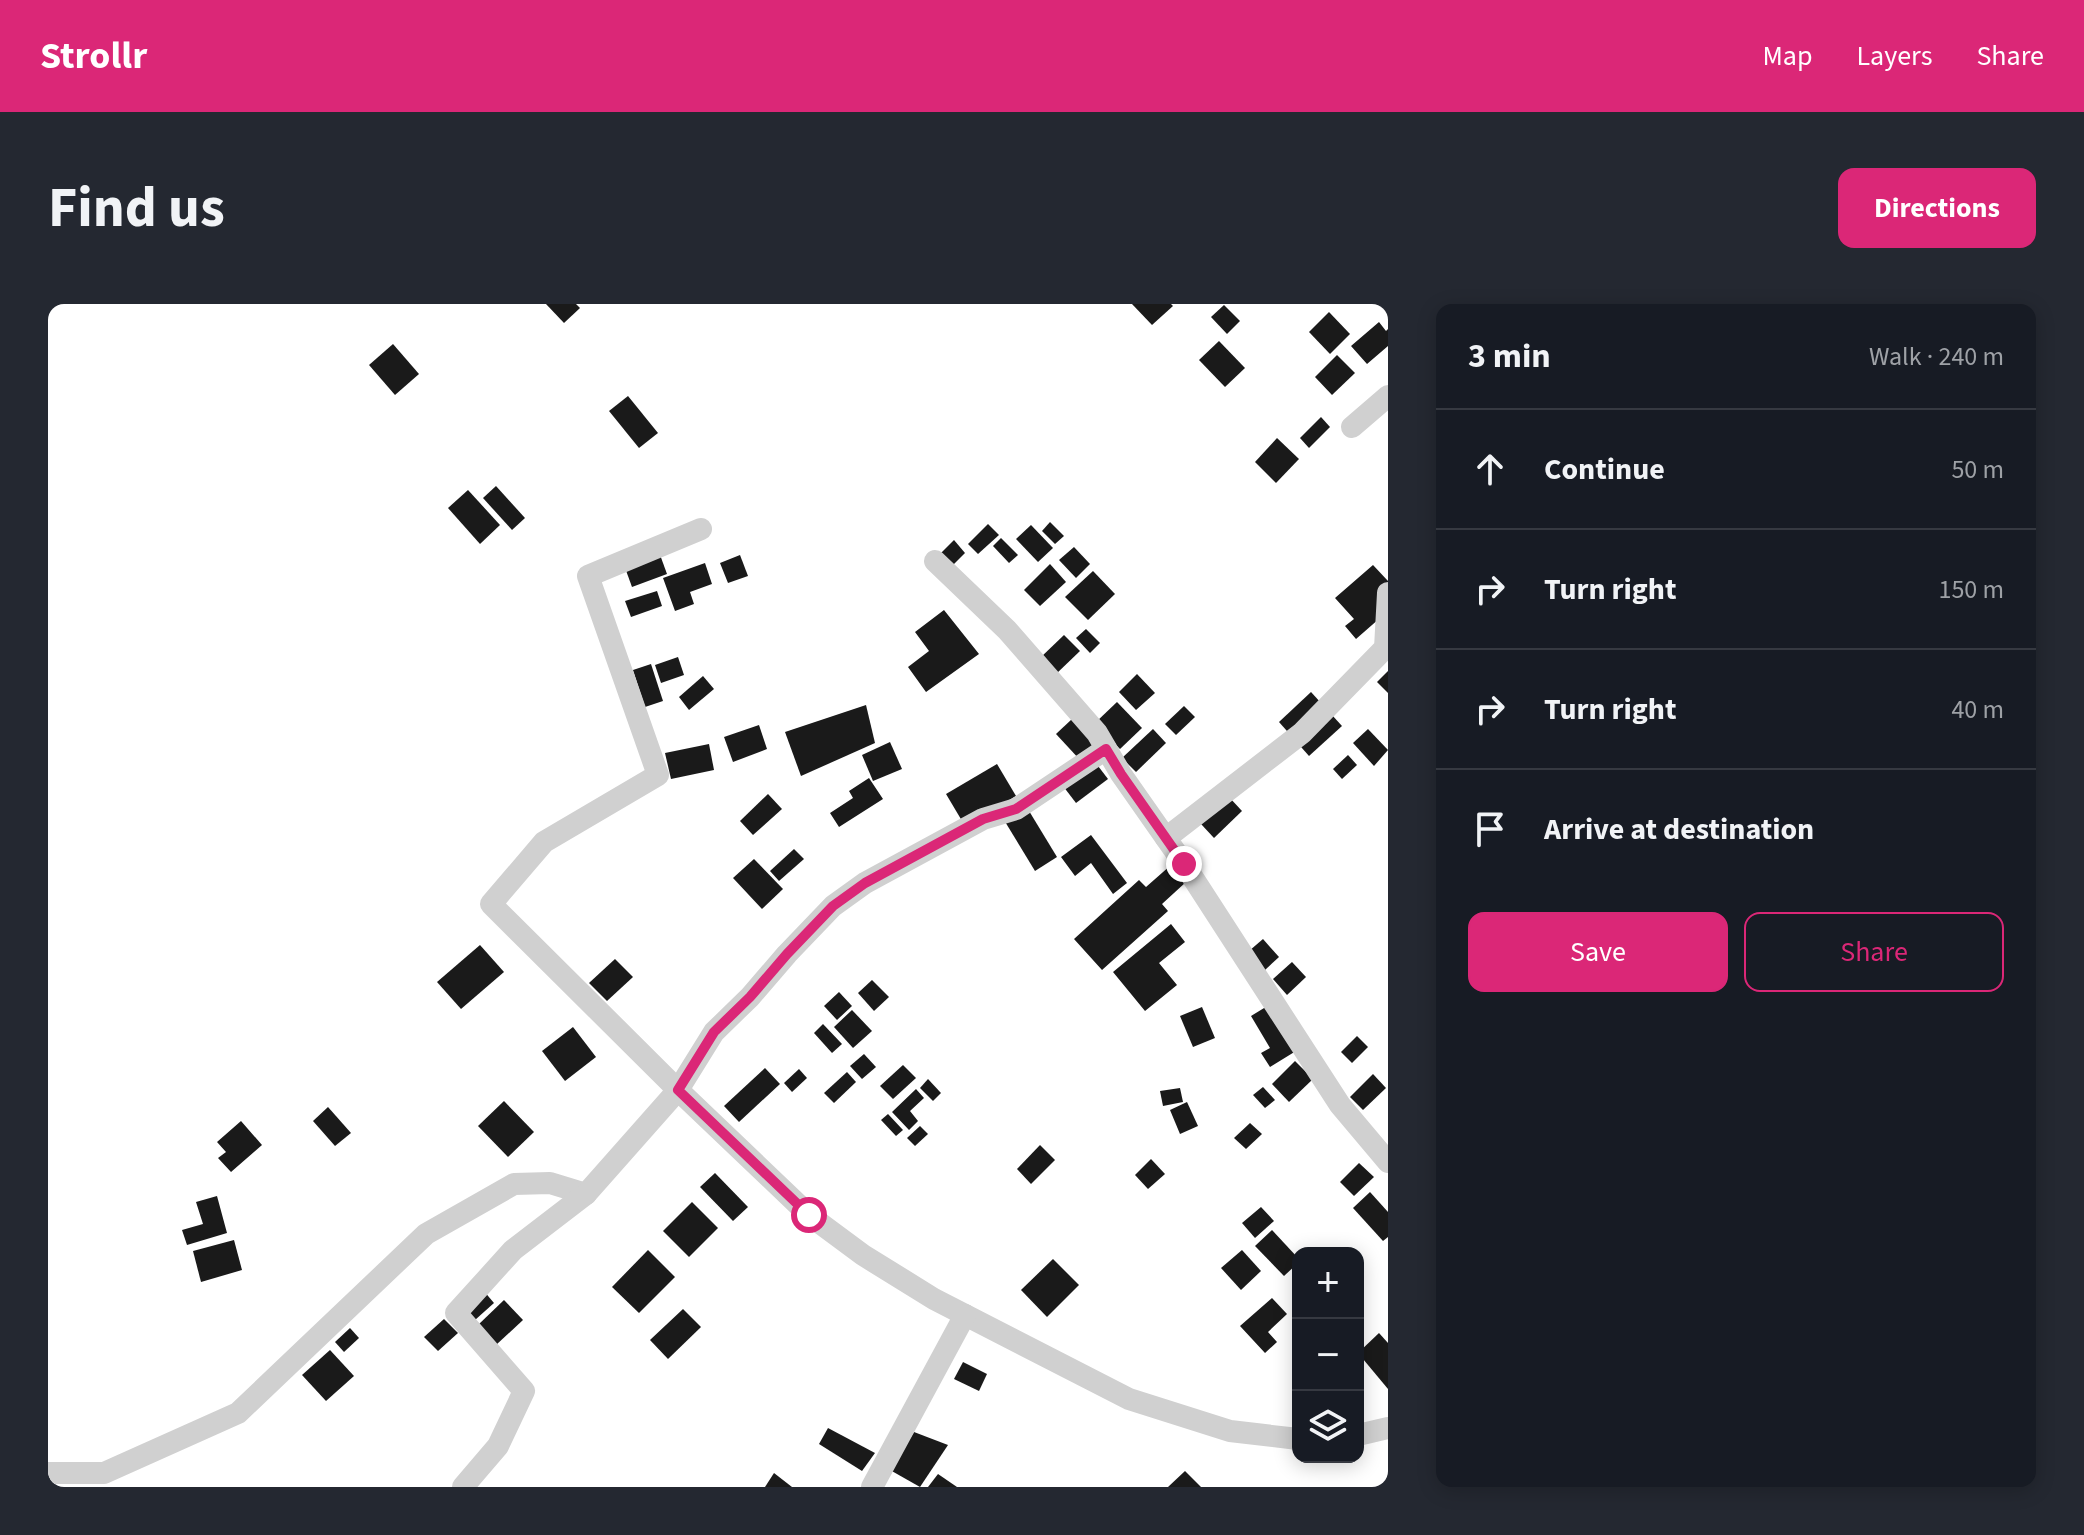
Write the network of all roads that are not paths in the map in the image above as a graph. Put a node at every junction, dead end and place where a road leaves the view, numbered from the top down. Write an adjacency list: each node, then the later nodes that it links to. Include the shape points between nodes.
1 (1388, 396): 2 (street)
2 (1352, 427)
3 (701, 529): 8 (street, via 588,576 658,775 544,842 491,904)
4 (935, 561): 6 (street, via 1007,630)
5 (1388, 593): 7 (street, via 1385,648 1302,733)
6 (1106, 749): 7 (street); 8 (street, via 1016,809 983,819 833,906 714,1032)
7 (1166, 838): 9 (street, via 1340,1105)
8 (678, 1090): 10 (street); 11 (street, via 809,1215 863,1255)
9 (1388, 1162)
10 (586, 1194): 15 (street, via 550,1183 514,1184 426,1234 238,1413 104,1473); 16 (street, via 513,1250 456,1313 524,1391 498,1446)
11 (965, 1315): 14 (street, via 1129,1399 1230,1431); 17 (street)
12 (1388, 1428): 13 (street)
13 (1364, 1434)
14 (1292, 1438)
15 (48, 1473)
16 (463, 1487)
17 (872, 1487)

